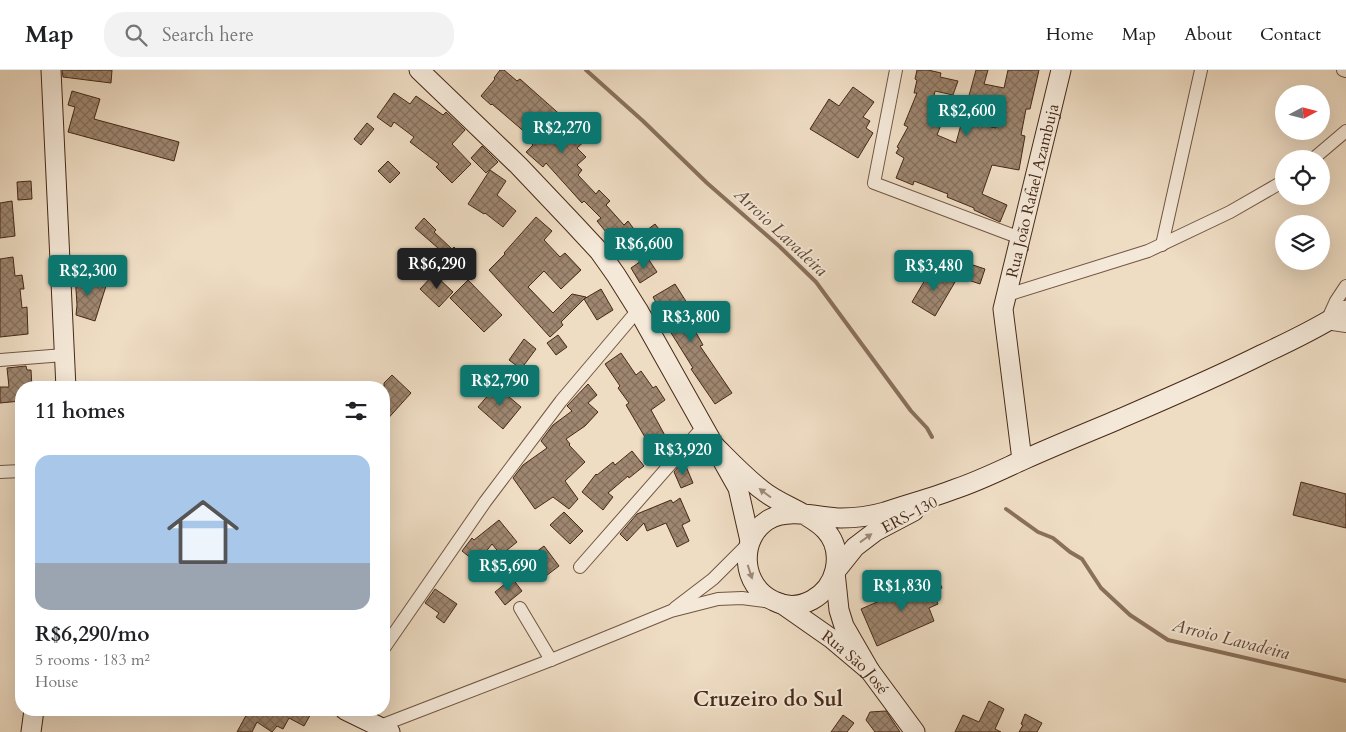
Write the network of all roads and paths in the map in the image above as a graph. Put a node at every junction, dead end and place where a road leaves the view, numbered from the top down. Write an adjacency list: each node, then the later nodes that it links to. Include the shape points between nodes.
1 (50, 70): 17 (main road)
2 (419, 70): 13 (main road, via 573,222 599,251)
3 (896, 70): 9 (street, via 874,183)
4 (1061, 70): 9 (main road, Rua João Rafael Azambuja)
5 (1201, 70): 10 (street)
6 (1346, 131): 7 (street)
7 (1324, 150)
8 (1275, 186): 10 (street)
9 (1020, 238): 12 (main road, Rua João Rafael Azambuja)
10 (1162, 245): 12 (street)
11 (1346, 286): 15 (street)
12 (1004, 296): 22 (main road, Rua João Rafael Azambuja, via 1002,309)
13 (638, 310): 20 (main road); 33 (street, via 561,401 485,502)
14 (1346, 310): 15 (main road, ERS-130)
15 (1326, 323): 16 (street); 22 (main road, ERS-130, via 1237,367)
16 (1346, 326)
17 (64, 355): 18 (street); 19 (main road)
18 (0, 360)
19 (66, 381)
20 (703, 427): 21 (main road); 28 (street)
21 (715, 446): 26 (main road, one-way to 21, via 760,489); 27 (main road, via 738,488)
22 (1022, 460): 25 (main road, ERS-130)
23 (15, 471): 24 (street)
24 (0, 472)
25 (955, 490): 26 (main road, ERS-130, via 873,514 843,518); 29 (main road, ERS-130, one-way to 25, via 855,547 876,531)
26 (808, 516): 27 (main road, via 788,514 770,519); 29 (main road, via 832,539)
27 (750, 541): 30 (main road, one-way to 30, via 747,564 752,580 762,594); 32 (street, via 714,579)
28 (580, 567)
29 (835, 572): 30 (main road, via 826,589 810,601 792,606); 35 (main road, via 838,610)
30 (782, 604): 32 (street, via 726,599); 35 (main road, Rua São José)
31 (520, 608): 34 (street)
32 (671, 611): 34 (street)
33 (390, 639)
34 (551, 660): 38 (street)
35 (870, 671): 40 (main road, Rua São José)
36 (33, 716): 39 (main road)
37 (358, 716): 38 (main road)
38 (385, 729)
39 (31, 732)
40 (915, 732)

